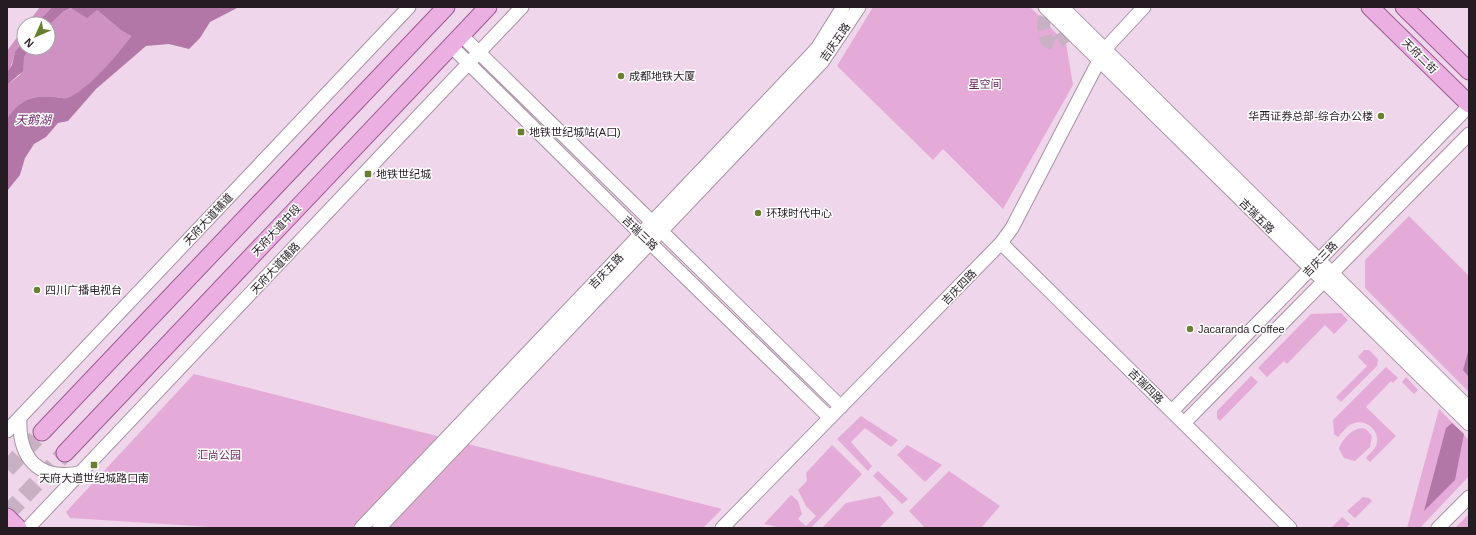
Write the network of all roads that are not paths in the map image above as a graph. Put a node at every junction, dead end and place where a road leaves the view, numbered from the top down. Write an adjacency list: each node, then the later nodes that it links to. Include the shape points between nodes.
1 (446, 7): 34 (main road)
2 (488, 7): 12 (main road, 天府大道中段)
3 (522, 7): 14 (street, 天府大道辅路)
4 (842, 7): 21 (street, 吉庆五路, via 818,47)
5 (859, 7): 21 (street, 吉庆五路, via 822,62)
6 (1062, 7): 15 (street, 吉瑞五路)
7 (1144, 7): 15 (street, 吉庆四路)
8 (1370, 7): 19 (main road, 天府二街)
9 (1404, 7): 13 (main road)
10 (401, 10): 29 (street, 天府大道辅道)
11 (1046, 12): 15 (street, 吉瑞五路)
12 (456, 41): 14 (street, 吉瑞三路); 17 (street, 吉瑞三路); 35 (main road, 天府大道中段)
13 (1444, 47): 16 (main road, via 1458,59); 18 (main road)
14 (479, 53): 17 (street, 天府大道辅路); 21 (street, 吉瑞三路)
15 (1102, 54): 23 (street, 吉庆四路, via 1012,228); 24 (street, 吉瑞五路)
16 (1469, 63)
17 (468, 64): 22 (street, 吉瑞三路); 36 (street, 天府大道辅路)
18 (1469, 71)
19 (1469, 105): 24 (street, 吉庆三路)
20 (1469, 134): 25 (street, 吉庆三路)
21 (656, 227): 22 (street, 吉庆五路); 26 (street, 吉瑞三路)
22 (645, 238): 30 (street, 吉瑞三路); 41 (street, 吉庆五路); 42 (street, 吉庆五路)
23 (1001, 243): 26 (street, 吉庆四路); 28 (street, 吉瑞四路)
24 (1315, 264): 25 (street, 吉瑞五路); 28 (street, 吉庆三路)
25 (1328, 277): 27 (street, 吉瑞五路); 31 (street, 吉庆三路); 32 (street, 吉瑞五路)
26 (841, 407): 30 (street, 吉庆四路)
27 (1469, 408)
28 (1172, 411): 31 (street, 吉瑞四路)
29 (20, 417): 33 (street, 天府大道辅道); 36 (street, via 21,444 34,463 54,475)
30 (830, 418): 43 (street, 吉庆四路)
31 (1184, 423): 44 (street, 吉瑞四路)
32 (1469, 424)
33 (7, 431)
34 (42, 432)
35 (65, 453)
36 (80, 473): 40 (street, 天府大道辅路)
37 (1469, 497): 45 (street)
38 (7, 517): 39 (main road)
39 (18, 528)
40 (28, 528)
41 (361, 528)
42 (379, 528)
43 (722, 528)
44 (1290, 528)
45 (1438, 528)

